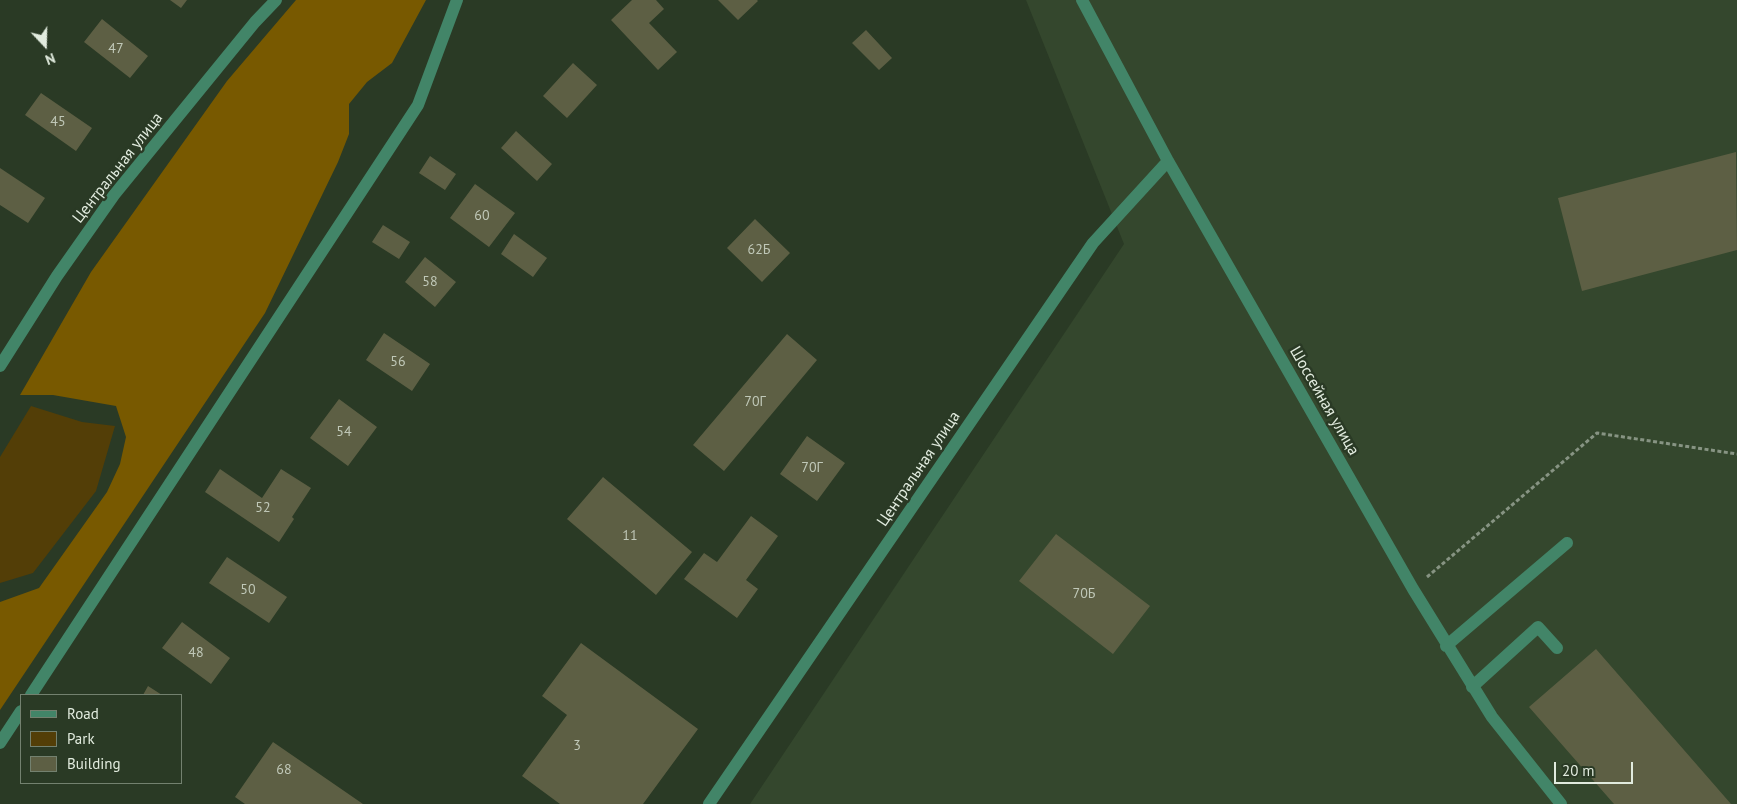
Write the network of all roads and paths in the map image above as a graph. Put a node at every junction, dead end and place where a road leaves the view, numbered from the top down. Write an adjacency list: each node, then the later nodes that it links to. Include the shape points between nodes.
1 (276, 0): 5 (street, Центральная улица, via 114,195 56,276)
2 (457, 0): 12 (street, via 418,105)
3 (1082, 0): 4 (street, Шоссейная улица)
4 (1168, 160): 8 (street, Шоссейная улица); 15 (street, Центральная улица, via 1094,243)
5 (0, 366)
6 (1737, 454): 8 (path, via 1597,433)
7 (1567, 543): 9 (street)
8 (1412, 589): 9 (street, Шоссейная улица)
9 (1446, 646): 11 (street, Шоссейная улица)
10 (1557, 648): 11 (street, via 1538,627)
11 (1472, 687): 16 (street, Шоссейная улица)
12 (32, 694)
13 (20, 712): 14 (street)
14 (0, 743)
15 (709, 804)
16 (1561, 804)

